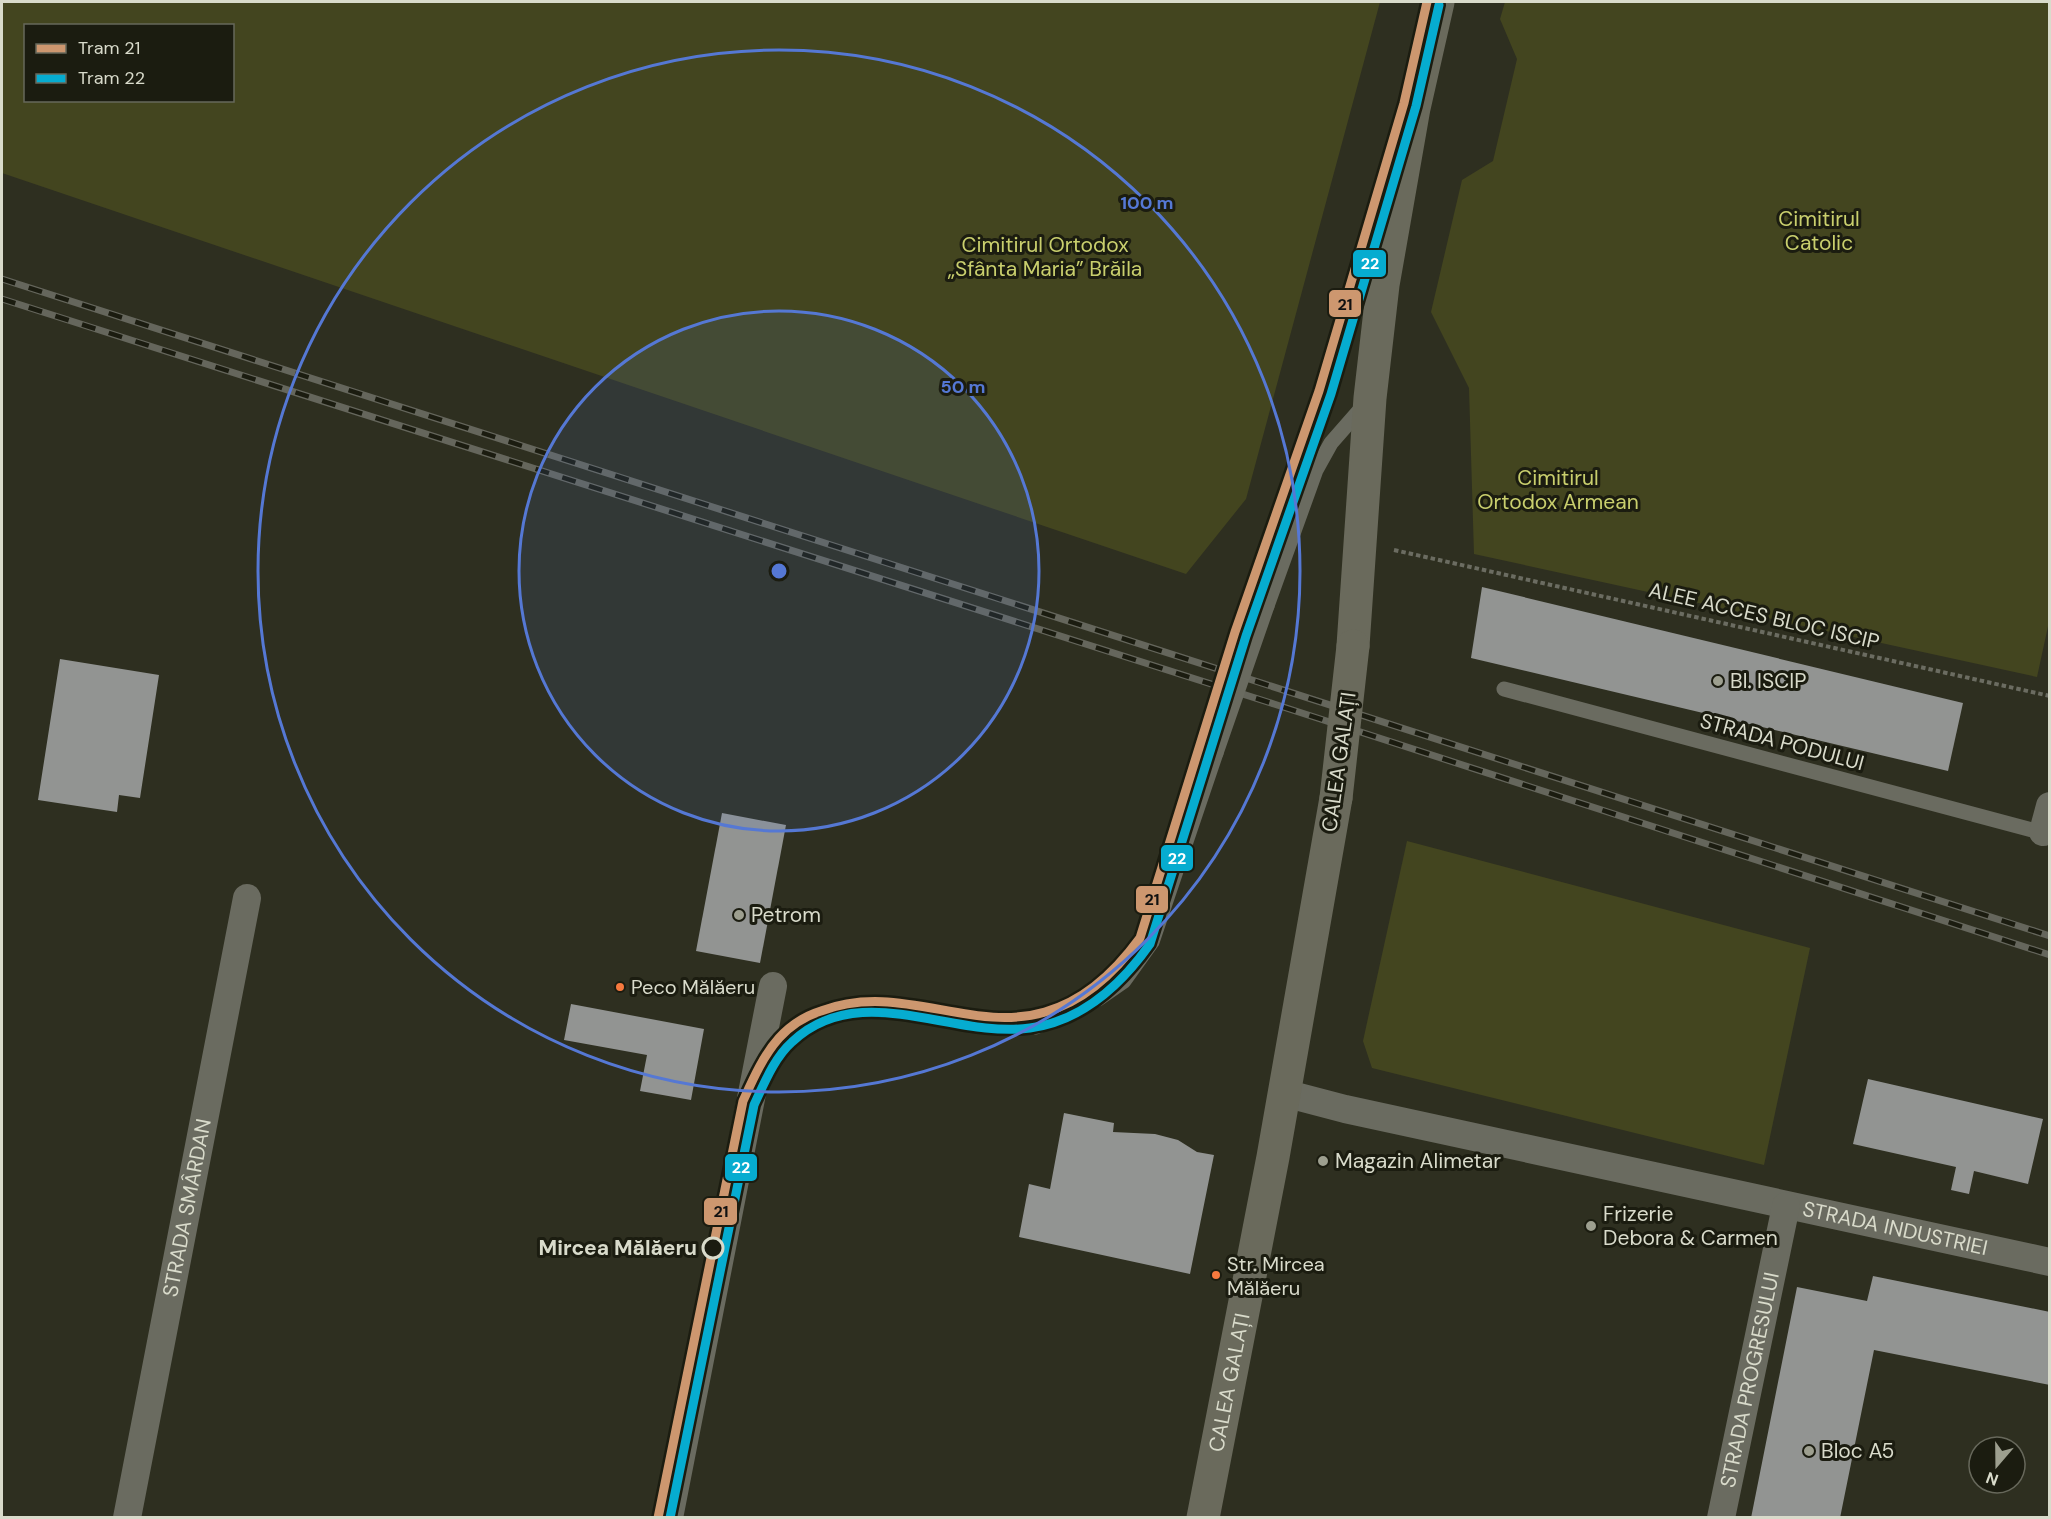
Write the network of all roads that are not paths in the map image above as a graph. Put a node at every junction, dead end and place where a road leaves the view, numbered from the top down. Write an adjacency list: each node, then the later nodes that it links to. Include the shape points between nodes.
1 (1438, 2): 2 (main road, CALEA GALAȚI, via 1414,108 1383,285)
2 (1370, 398): 7 (lane, bridge, via 1331,443 1316,470 1152,942 1124,981 1098,999); 8 (main road, CALEA GALAȚI, bridge, via 1353,646 1336,798)
3 (1504, 690): 4 (lane, STRADA PODULUI)
4 (2047, 824)
5 (247, 898): 11 (street, STRADA SMÂRDAN)
6 (773, 986): 12 (street)
7 (1036, 1027)
8 (1284, 1093): 9 (street, STRADA INDUSTRIEI, via 1345,1110); 13 (main road, CALEA GALAȚI)
9 (1786, 1206): 10 (street, STRADA INDUSTRIEI); 14 (street, STRADA PROGRESULUI)
10 (2049, 1262)
11 (127, 1518)
12 (669, 1518)
13 (1203, 1518)
14 (1721, 1518)

